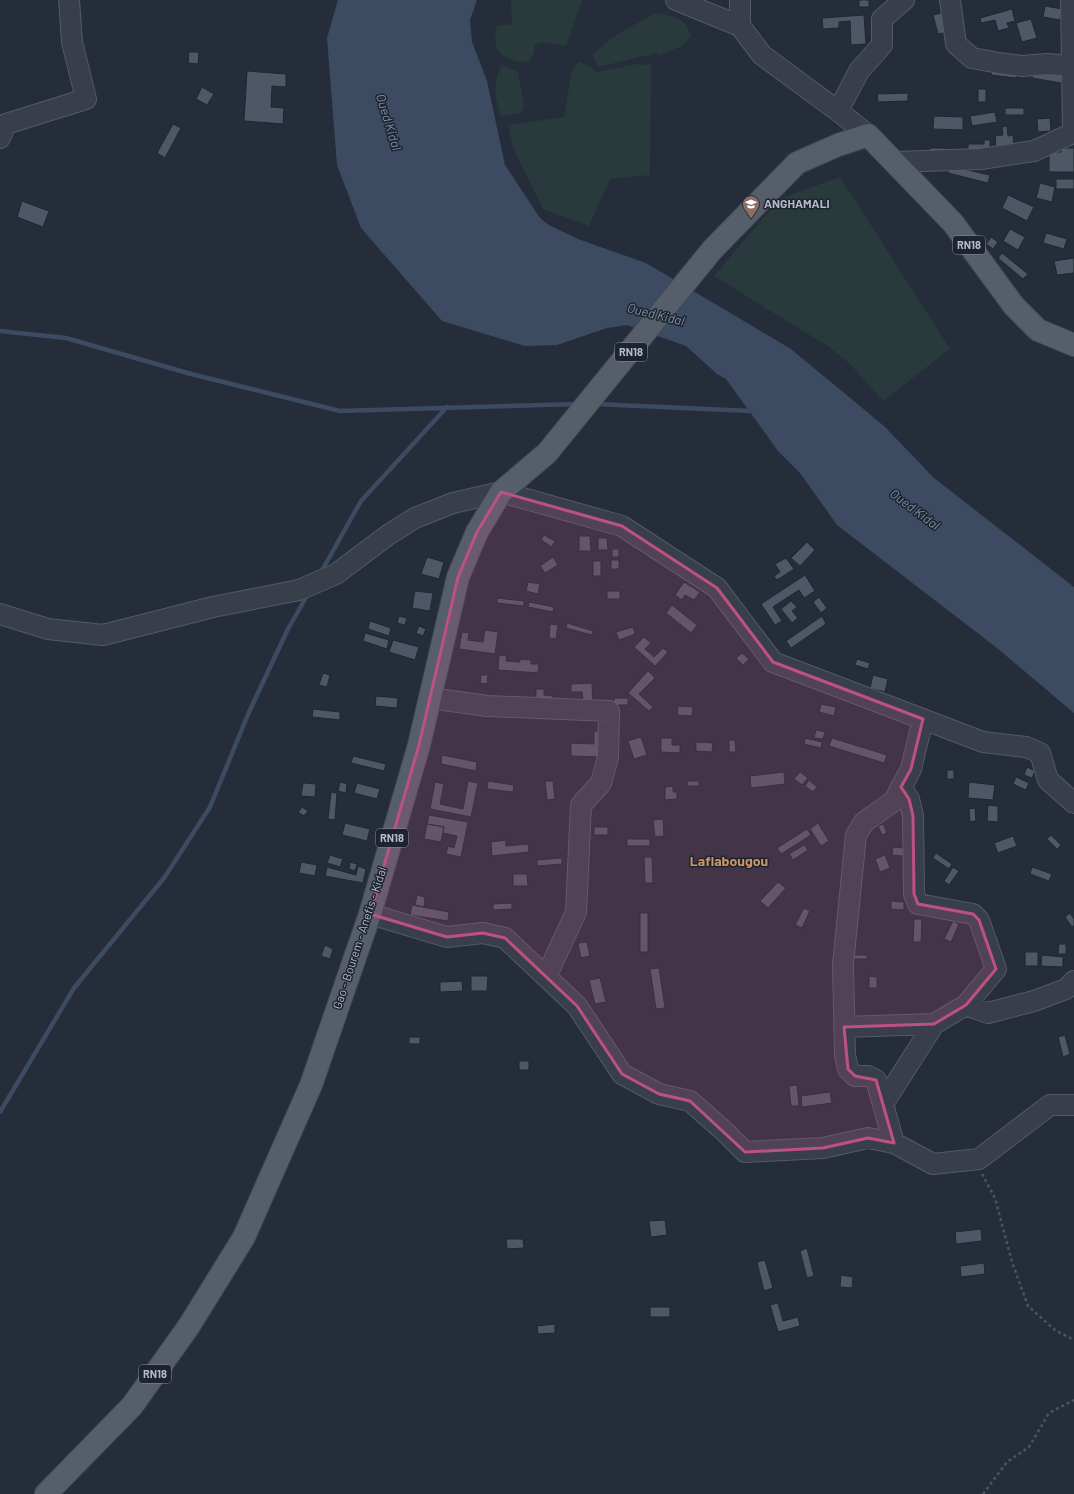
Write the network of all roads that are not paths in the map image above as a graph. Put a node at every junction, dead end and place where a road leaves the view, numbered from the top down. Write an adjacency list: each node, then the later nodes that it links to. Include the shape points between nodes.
1 (69, 0): 12 (street, via 72,42 86,99 6,124)
2 (676, 0): 7 (street)
3 (740, 0): 7 (street)
4 (904, 0): 9 (street, via 882,18 882,45 859,71)
5 (950, 0): 8 (street, via 956,44 972,58 1022,66)
6 (1071, 0): 8 (street)
7 (740, 26): 9 (street, via 762,55)
8 (1072, 66): 10 (street)
9 (838, 111): 11 (street)
10 (1073, 133): 13 (street, via 1034,151 981,158)
11 (868, 136): 13 (main road, RN18); 15 (main road, Gao - Bourem - Anefis - Kidal / RN18, via 838,145 797,163 712,250 547,453)
12 (0, 138)
13 (894, 162): 14 (main road, RN18, via 953,223 1014,306 1038,330)
14 (1074, 345)
15 (501, 492): 16 (street, via 453,503 415,518 388,534 336,574 298,590 213,607 103,635 48,629); 17 (main road, Gao - Bourem - Anefis - Kidal / RN18, via 477,532 458,577); 18 (street, via 622,526 717,588 773,662)
16 (0, 614)
17 (430, 698): 21 (main road, Gao - Bourem - Anefis - Kidal / RN18); 22 (street, via 486,706 609,711 608,757 601,783 580,805 576,912)
18 (923, 719): 19 (street, via 911,769); 20 (street, via 983,742 1026,748 1040,753 1048,780)
19 (901, 787): 24 (street, via 909,799 913,816 914,894 918,904 973,914 979,920 996,969); 26 (street, via 894,801 864,822 856,835 843,964)
20 (1074, 803)
21 (370, 914): 22 (street, via 447,937 483,933 505,938); 30 (main road, Gao - Bourem - Anefis - Kidal / RN18, via 311,1085 244,1237 189,1326 132,1406)
22 (546, 977): 29 (street, via 577,1006 622,1074 660,1094 690,1101 745,1152 823,1148 868,1138)
23 (1074, 981): 24 (street, via 1066,989 1034,1002 988,1013)
24 (966, 1005): 25 (street)
25 (934, 1024): 26 (street); 27 (street)
26 (844, 1027): 27 (street, via 848,1069 855,1076 868,1076 876,1080)
27 (883, 1104): 29 (street)
28 (1074, 1105): 29 (street, via 1050,1105 979,1159 933,1164)
29 (894, 1143)
30 (46, 1494)

